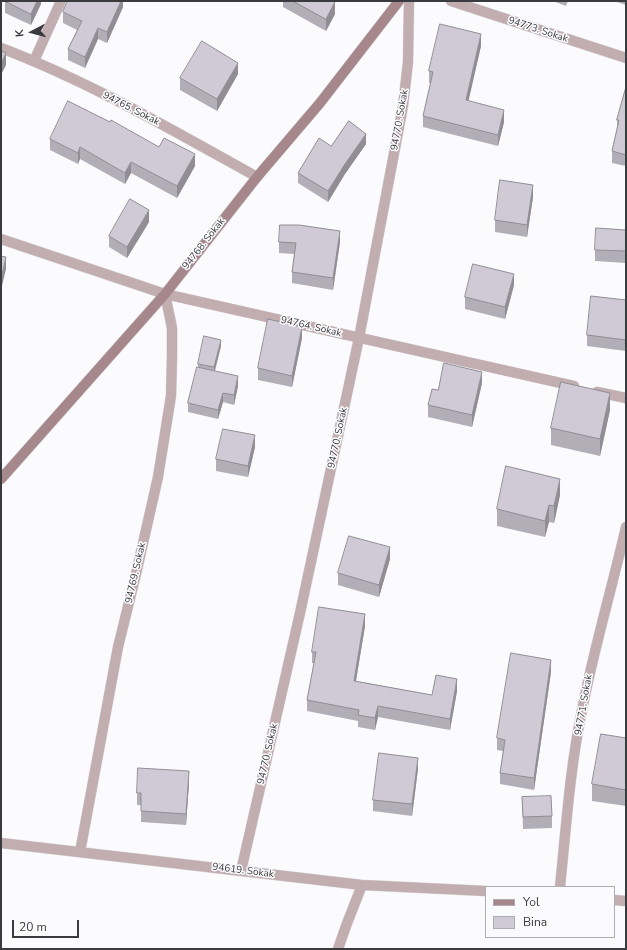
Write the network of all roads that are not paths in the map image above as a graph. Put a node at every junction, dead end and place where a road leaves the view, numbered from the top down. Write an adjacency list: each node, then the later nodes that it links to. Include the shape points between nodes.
1 (61, 1): 7 (street)
2 (399, 1): 8 (street, 94768. Sokak, via 320,103)
3 (409, 1): 11 (street, 94770. Sokak, via 408,62 403,106)
4 (451, 1): 6 (street, 94773. Sokak)
5 (1, 48): 7 (street, 94765. Sokak)
6 (626, 58)
7 (34, 61): 8 (street, 94765. Sokak, via 133,109)
8 (257, 177): 10 (street, 94768. Sokak)
9 (1, 239): 10 (street, 94764. Sokak)
10 (165, 294): 11 (street, 94764. Sokak); 13 (street, 94768. Sokak); 16 (street, 94769. Sokak, via 172,328 172,357 170,396 158,477 118,647)
11 (359, 338): 12 (street, 94764. Sokak); 17 (street, 94770. Sokak, via 300,614)
12 (626, 398)
13 (1, 479)
14 (626, 527): 19 (street, 94771. Sokak, via 581,711 568,801)
15 (1, 843): 16 (street, 94619. Sokak)
16 (80, 852): 17 (street, 94619. Sokak)
17 (241, 871): 18 (street, 94619. Sokak)
18 (362, 886): 20 (street, 94619. Sokak); 23 (street)
19 (560, 886)
20 (485, 891)
21 (615, 900): 22 (street)
22 (626, 901)
23 (338, 949)

